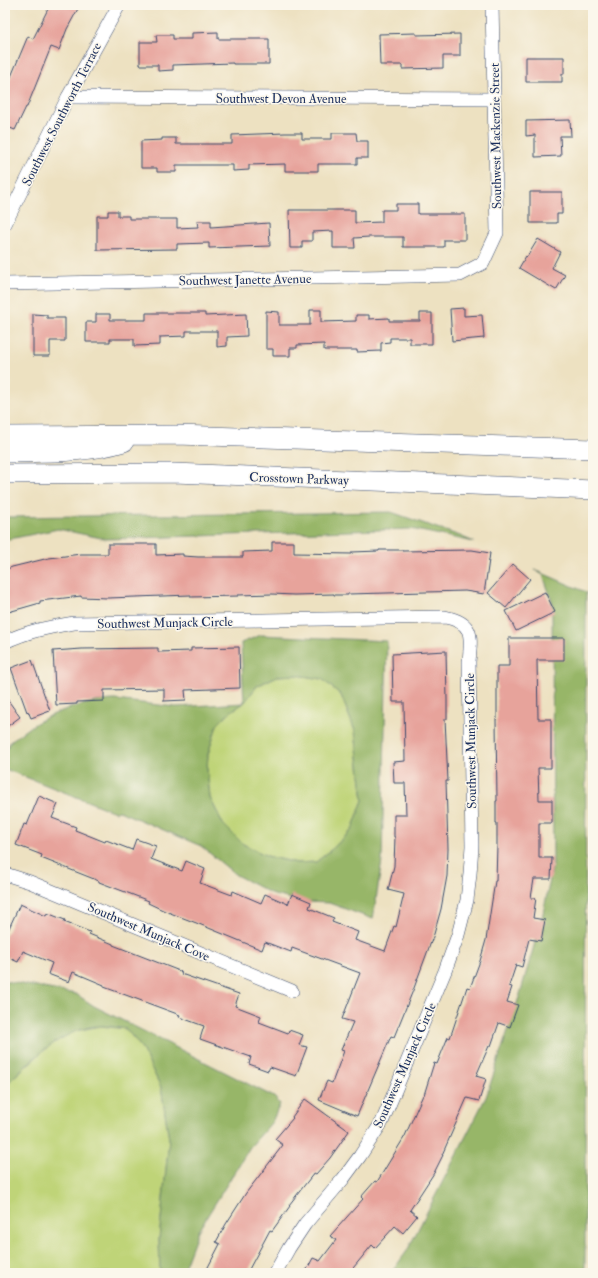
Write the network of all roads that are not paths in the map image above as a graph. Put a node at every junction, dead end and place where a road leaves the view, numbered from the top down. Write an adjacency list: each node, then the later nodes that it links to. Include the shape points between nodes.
1 (119, 5): 3 (street, Southwest Southworth Terrace)
2 (492, 5): 4 (street, Southwest Mackenzie Street)
3 (68, 98): 4 (street, Southwest Devon Avenue); 5 (street, Southwest Southworth Terrace)
4 (493, 99): 6 (street, Southwest Mackenzie Street, via 497,233)
5 (5, 224)
6 (483, 263): 7 (street, Southwest Janette Avenue, via 460,275)
7 (5, 284)
8 (144, 435): 9 (main road); 10 (main road); 11 (main road, via 106,448)
9 (5, 436)
10 (593, 449)
11 (5, 453)
12 (5, 474): 13 (main road, Crosstown Parkway, via 174,473)
13 (593, 490)
14 (5, 642): 17 (street, Southwest Munjack Circle, via 18,635 74,623 445,618 454,619 465,625 471,635 469,662 472,846 467,900 458,935 382,1122 343,1180 301,1230)
15 (5, 874): 16 (street, Southwest Munjack Cove, via 30,882)
16 (292, 991)
17 (275, 1273)

